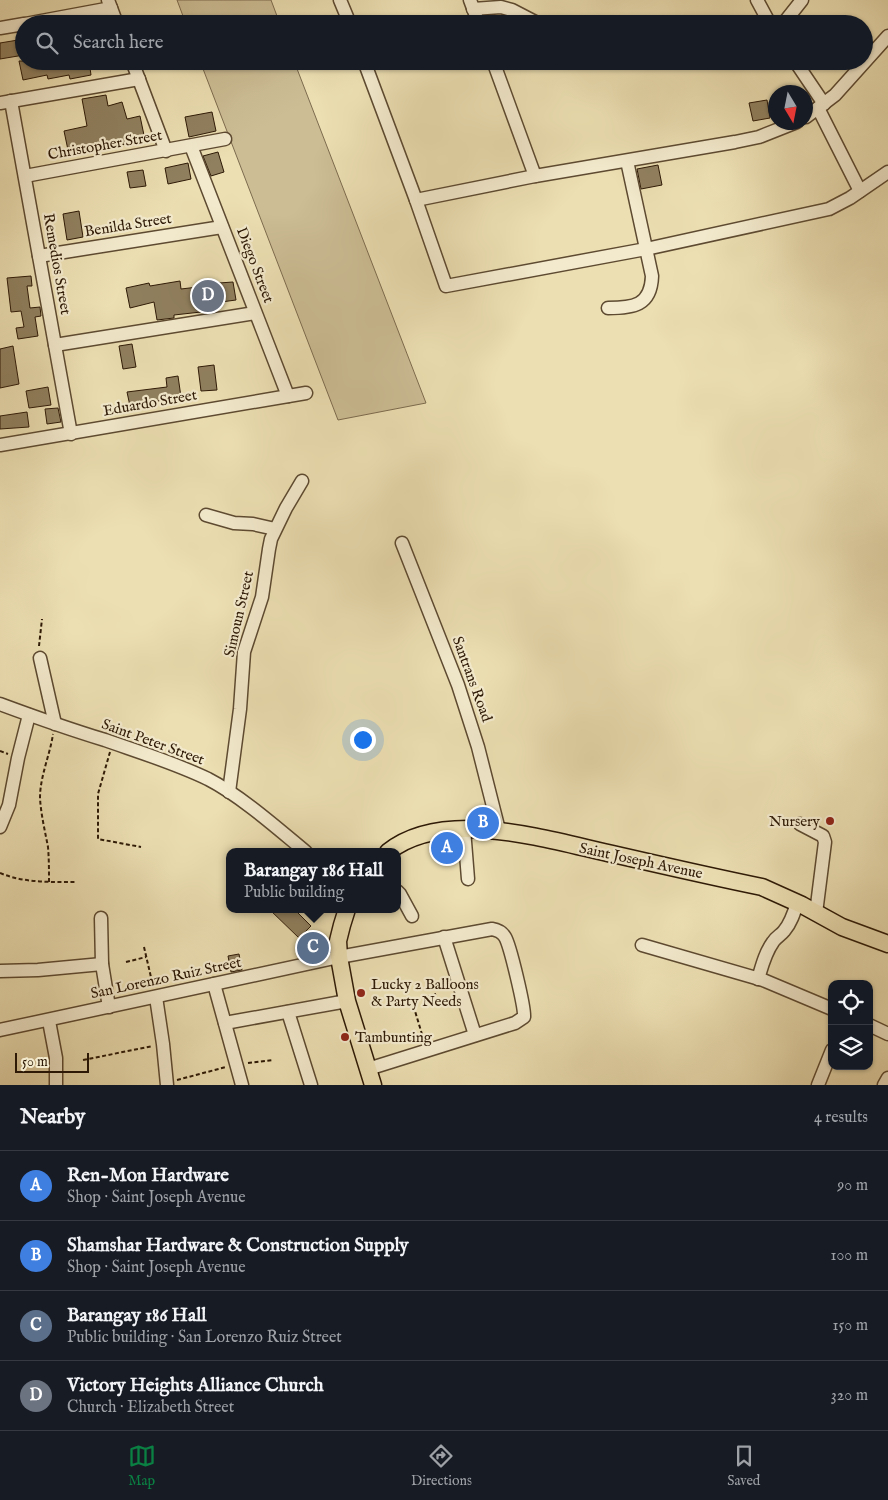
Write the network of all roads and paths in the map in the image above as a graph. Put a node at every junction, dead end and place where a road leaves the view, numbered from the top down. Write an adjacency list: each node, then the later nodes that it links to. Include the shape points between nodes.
1 (340, 0): 6 (street)
2 (757, 0): 9 (street)
3 (802, 0): 10 (street)
4 (110, 4): 5 (street)
5 (63, 15)
6 (346, 15)
7 (474, 15): 8 (street, via 501,7)
8 (522, 15)
9 (765, 15)
10 (790, 15)
11 (15, 26): 12 (street)
12 (0, 28)
13 (888, 36): 14 (street)
14 (873, 53)
15 (135, 70): 20 (street)
16 (370, 70): 33 (street)
17 (496, 70): 31 (street)
18 (800, 70): 22 (street)
19 (857, 70): 22 (street)
20 (138, 79): 21 (street); 27 (street)
21 (6, 102): 30 (street, Remedios Street)
22 (821, 106): 23 (street); 32 (street)
23 (813, 112)
24 (777, 130): 28 (street, via 736,142)
25 (225, 139): 26 (street, Christopher Street)
26 (190, 146): 27 (street, Christopher Street); 34 (street, Diego Street)
27 (166, 151): 30 (street, Christopher Street)
28 (627, 161): 31 (street); 35 (street)
29 (888, 172): 32 (street)
30 (25, 176): 36 (street, Remedios Street)
31 (536, 176): 33 (street)
32 (860, 191): 35 (street, via 829,209)
33 (416, 200): 35 (street, via 446,286)
34 (222, 226): 36 (street, Benilda Street); 38 (street, Diego Street)
35 (646, 249): 37 (street, via 652,276 648,296 632,306)
36 (39, 256): 39 (street, Remedios Street)
37 (608, 308)
38 (255, 313): 39 (street); 41 (street, Diego Street)
39 (55, 346): 42 (street, Remedios Street)
40 (306, 393): 41 (street, Eduardo Street)
41 (288, 396): 42 (street, Eduardo Street)
42 (71, 434): 43 (street, Eduardo Street)
43 (0, 446)
44 (302, 481): 46 (street, Simoun Street)
45 (206, 515): 46 (street)
46 (275, 529): 54 (street, Simoun Street, via 268,549 262,597 244,652)
47 (402, 543): 58 (street, Santrans Road, via 461,694)
48 (42, 619): 49 (path)
49 (40, 658): 52 (street)
50 (0, 704): 51 (street, Saint Peter Street)
51 (30, 715): 52 (street, Saint Peter Street); 56 (street)
52 (55, 724): 53 (street, Saint Peter Street); 64 (path, via 40,796 49,857)
53 (112, 743): 54 (street, Saint Peter Street, via 182,768); 59 (path, via 98,794 98,839)
54 (229, 792): 60 (street, Saint Peter Street)
55 (800, 824): 69 (street, via 823,836 825,842)
56 (0, 827)
57 (464, 829): 58 (main road, Saint Joseph Avenue); 61 (main road, Saint Joseph Avenue, via 421,835); 63 (street)
58 (499, 830): 67 (main road, Saint Joseph Avenue, via 762,888)
59 (141, 847)
60 (301, 848)
61 (393, 848)
62 (0, 873): 64 (path, via 11,878)
63 (468, 879)
64 (49, 882): 65 (path)
65 (75, 882)
66 (401, 896): 70 (street)
67 (797, 903): 69 (main road, Saint Joseph Avenue); 81 (street, via 790,923 769,949)
68 (346, 913): 77 (main road, via 338,941)
69 (816, 913): 73 (main road, Saint Joseph Avenue, via 842,927)
70 (412, 916)
71 (100, 918): 79 (street)
72 (444, 937): 77 (street, San Lorenzo Ruiz Street); 94 (street); 94 (street, San Lorenzo Ruiz Street, via 492,929 499,931 507,940 524,1005 524,1017 515,1023)
73 (888, 944)
74 (642, 945): 81 (street)
75 (144, 948): 76 (path)
76 (146, 957): 78 (path); 84 (path)
77 (339, 957): 82 (street, San Lorenzo Ruiz Street); 85 (main road)
78 (126, 962)
79 (102, 964): 80 (street); 86 (street)
80 (0, 971)
81 (758, 978): 87 (street)
82 (214, 984): 84 (street, San Lorenzo Ruiz Street); 90 (street)
83 (436, 994): 96 (path, via 412,1001)
84 (156, 997): 86 (street, San Lorenzo Ruiz Street); 95 (street)
85 (347, 1001): 88 (street); 101 (main road)
86 (109, 1007): 89 (street, San Lorenzo Ruiz Street)
87 (828, 1007)
88 (288, 1012): 90 (street); 106 (street)
89 (49, 1020): 92 (street, San Lorenzo Ruiz Street); 104 (street, via 56,1058)
90 (225, 1023): 100 (street)
91 (873, 1027): 93 (street)
92 (0, 1030)
93 (888, 1034)
94 (475, 1035): 96 (street)
95 (163, 1044): 97 (path); 103 (street)
96 (426, 1050): 101 (street)
97 (83, 1060)
98 (272, 1060): 100 (path)
99 (828, 1060): 108 (street)
100 (236, 1064): 103 (path); 105 (street)
101 (368, 1069): 107 (main road)
102 (888, 1078): 109 (street)
103 (167, 1084)
104 (56, 1085)
105 (242, 1085)
106 (311, 1085)
107 (373, 1085)
108 (818, 1085)
109 (884, 1085)

